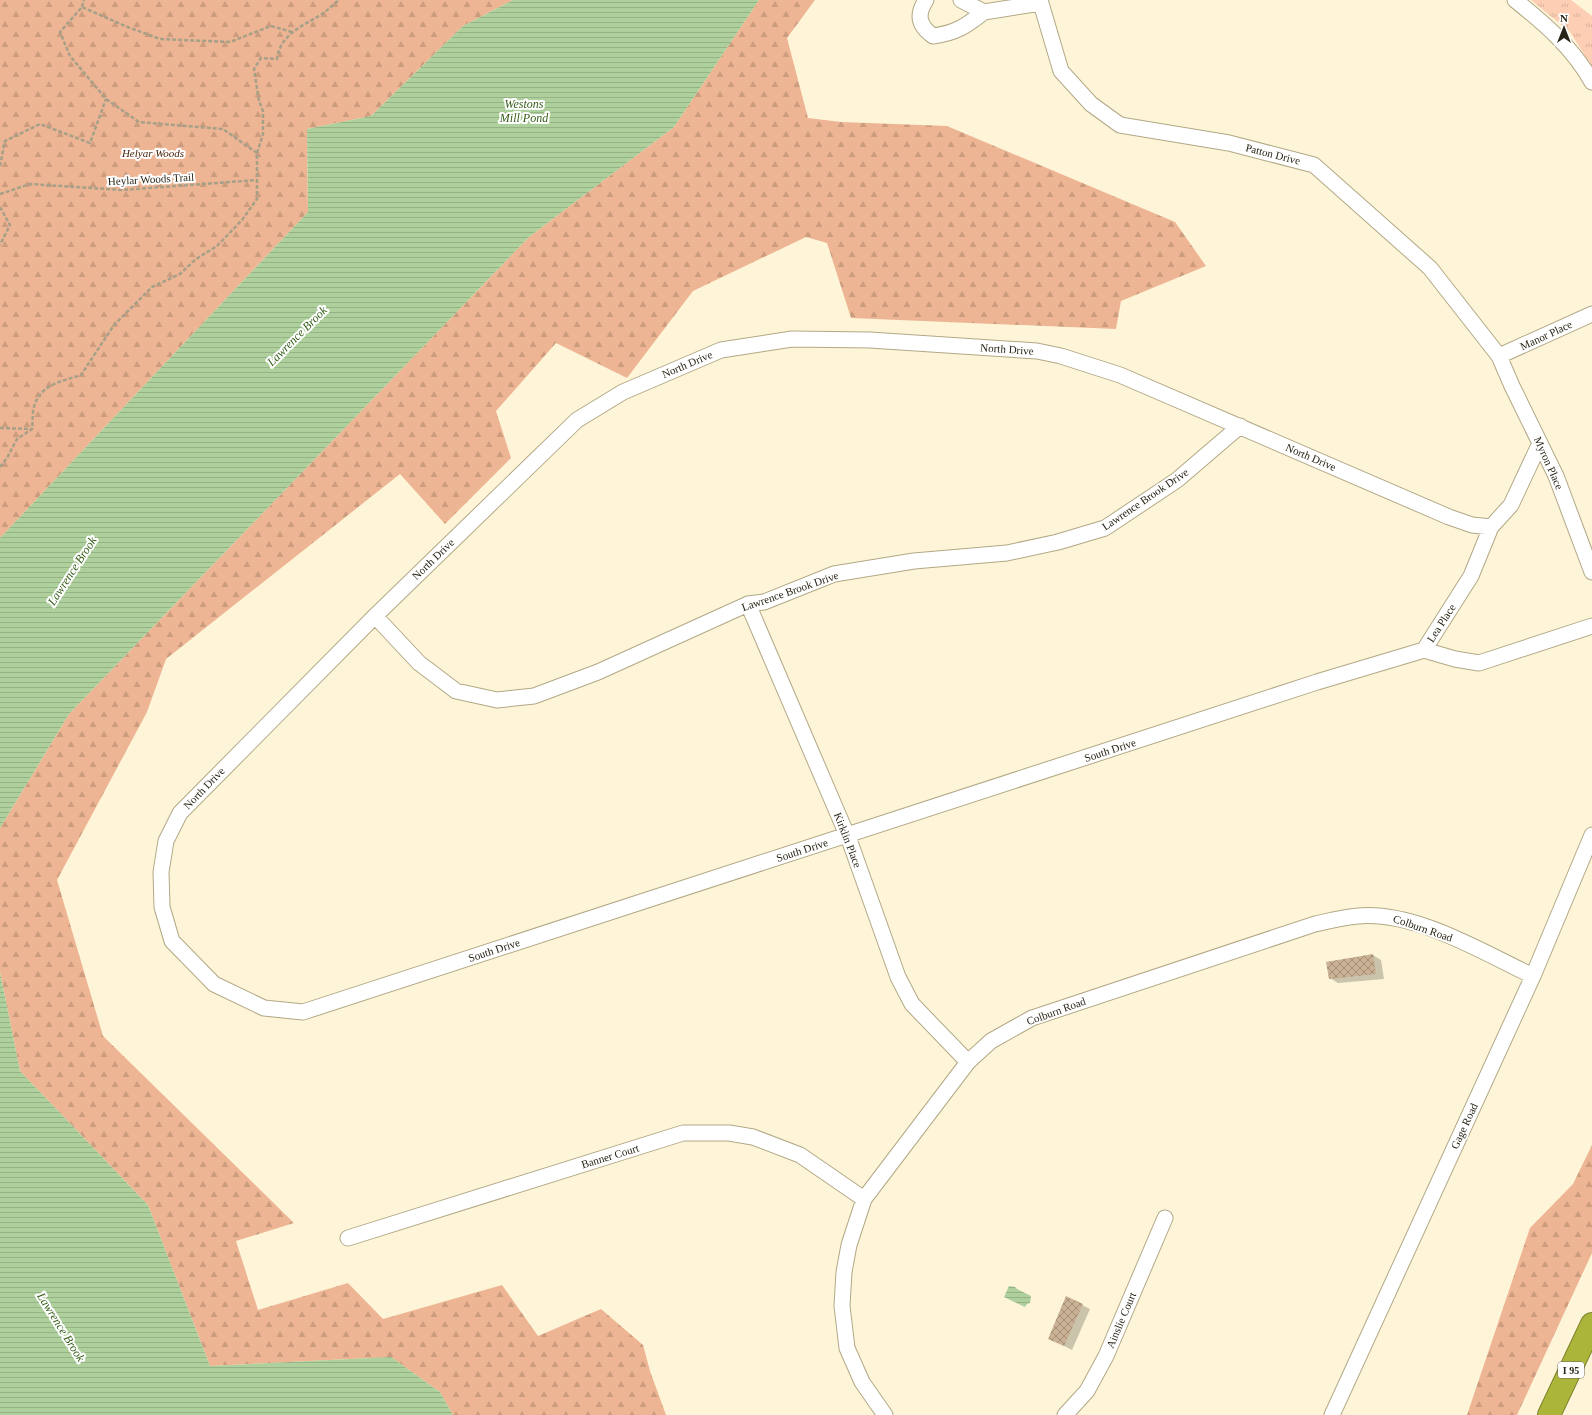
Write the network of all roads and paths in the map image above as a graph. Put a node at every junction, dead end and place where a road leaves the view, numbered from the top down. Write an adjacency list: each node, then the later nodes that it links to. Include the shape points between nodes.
1 (84, 0): 7 (path)
2 (339, 0): 9 (path, via 324,13)
3 (926, 0): 8 (street, via 920,18 926,31 933,36 961,29)
4 (961, 0): 8 (street)
5 (1515, 0): 10 (street, via 1563,41)
6 (1040, 2): 8 (street); 19 (street, Patton Drive, via 1061,71 1091,104 1120,125 1229,143 1314,165 1430,268)
7 (82, 7): 9 (path, via 160,39 230,42 271,26); 11 (path, via 60,32 70,56)
8 (984, 12)
9 (292, 32): 12 (path, via 278,50 277,59 261,58 254,69 263,111 263,134)
10 (1592, 82)
11 (106, 99): 12 (path, via 139,122 223,128); 13 (path, via 90,143 40,124 5,141)
12 (257, 153): 14 (path)
13 (0, 166)
14 (257, 180): 15 (path, Heylar Woods Trail, via 122,190 30,184); 22 (path, via 257,199 242,220 217,246 196,259 180,274 152,287 114,325 81,375 53,383 41,393 34,406)
15 (0, 194)
16 (0, 207): 17 (path, via 10,225)
17 (0, 245)
18 (1592, 314): 19 (street, Manor Place)
19 (1499, 356): 23 (street, Myron Place)
20 (1240, 426): 25 (street, North Drive, via 1449,517); 27 (street, Lawrence Brook Drive, via 1176,480 1105,528 1007,553 914,561 834,574 764,602); 28 (street, North Drive, via 1120,375 1037,351 870,340 792,339 720,350 623,392 577,420)
21 (0, 428): 22 (path)
22 (32, 429): 24 (path, via 17,439)
23 (1540, 443): 25 (street, Lea Place, via 1511,504); 26 (street, Myron Place, via 1556,476)
24 (0, 467)
25 (1491, 528): 30 (street, Lea Place, via 1471,576)
26 (1592, 572)
27 (748, 604): 28 (street, Lawrence Brook Drive, via 598,672 534,696 497,700 456,691 419,663); 32 (street, Kirklin Place)
28 (375, 616): 33 (street, North Drive, via 180,813 166,841 161,872 162,907 172,941)
29 (1592, 626): 30 (street, Lea Place, via 1479,663)
30 (1424, 650): 32 (street, South Drive, via 1317,682)
31 (1592, 834): 34 (street, Gage Road)
32 (847, 835): 33 (street, South Drive, via 303,1012 264,1008 214,984); 35 (street, Kirklin Place, via 898,977 912,1004)
33 (191, 960)
34 (1533, 976): 35 (street, Colburn Road, via 1425,927 1390,917 1358,916 1316,924 1032,1018 991,1041); 42 (street, Gage Road)
35 (968, 1062): 36 (street, Colburn Road)
36 (864, 1199): 38 (street, Banner Court, via 800,1155 753,1137 729,1133 683,1133); 40 (street, Colburn Road, via 849,1245 842,1306 847,1348 862,1382)
37 (1164, 1218): 41 (street, Ainslie Court, via 1106,1356 1087,1391)
38 (348, 1238)
39 (1592, 1324): 43 (highway, I 95)
40 (885, 1415)
41 (1065, 1415)
42 (1332, 1415)
43 (1549, 1415)

